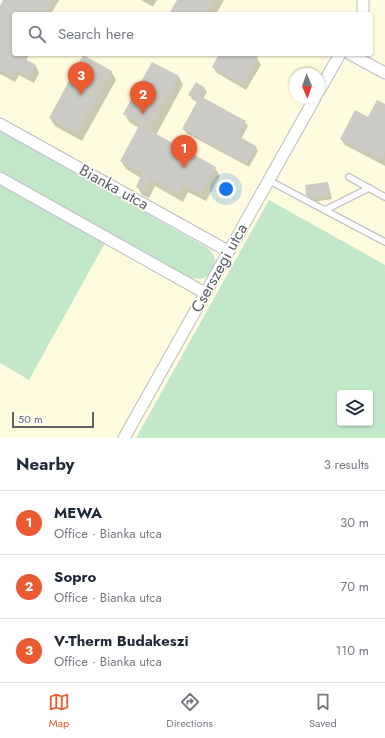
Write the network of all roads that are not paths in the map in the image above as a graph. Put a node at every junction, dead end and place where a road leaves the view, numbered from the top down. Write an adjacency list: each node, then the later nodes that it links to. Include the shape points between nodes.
1 (364, 0): 2 (street)
2 (363, 12)
3 (339, 56): 6 (street)
4 (354, 56): 5 (street)
5 (385, 73)
6 (325, 80)
7 (312, 104): 11 (street, Cserszegi utca)
8 (0, 124): 16 (street, Bianka utca)
9 (349, 177): 12 (lane)
10 (0, 178): 17 (street)
11 (268, 180): 14 (lane); 16 (street, Cserszegi utca)
12 (369, 188): 13 (lane); 14 (lane)
13 (385, 197)
14 (325, 210): 15 (lane)
15 (385, 242)
16 (228, 251): 17 (street, Cserszegi utca)
17 (205, 293): 18 (street, Cserszegi utca)
18 (124, 438)

